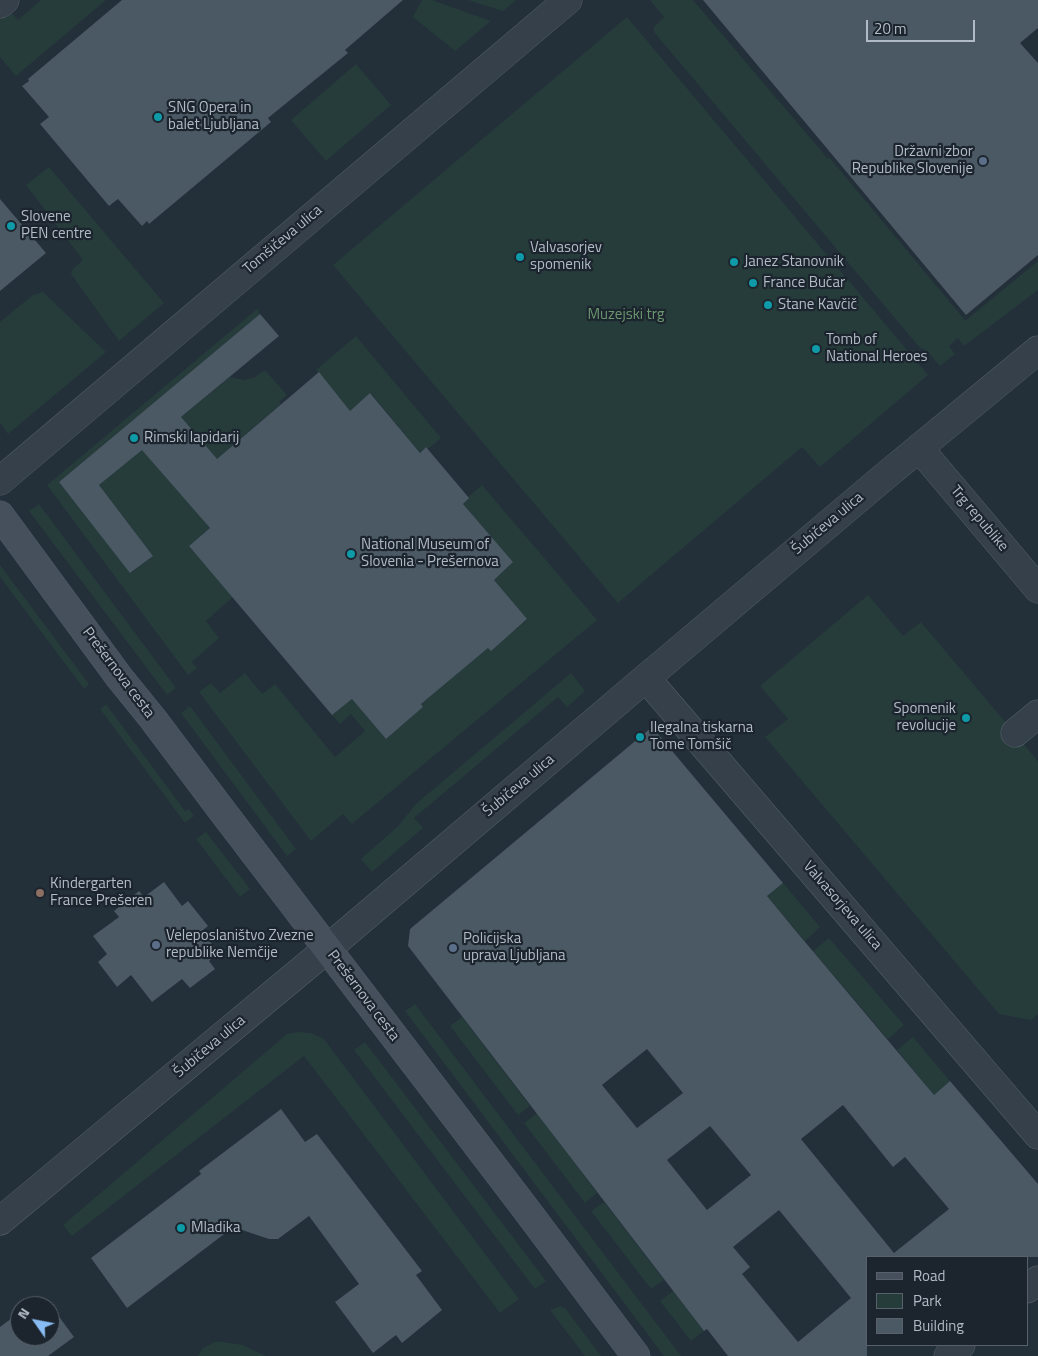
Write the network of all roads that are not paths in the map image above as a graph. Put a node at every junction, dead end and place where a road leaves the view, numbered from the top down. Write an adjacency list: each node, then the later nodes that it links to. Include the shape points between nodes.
1 (5, 0): 3 (street)
2 (568, 0): 6 (street, Tomšičeva ulica)
3 (0, 4)
4 (1038, 350): 5 (street, Šubičeva ulica)
5 (919, 448): 8 (street, Trg republike); 9 (street, Šubičeva ulica)
6 (0, 481)
7 (0, 515): 12 (main road, Prešernova cesta, via 119,677)
8 (1038, 589)
9 (653, 672): 12 (street, Šubičeva ulica); 13 (street, Valvasorjeva ulica)
10 (1038, 714): 11 (street)
11 (1015, 733)
12 (328, 950): 14 (street, Šubičeva ulica); 18 (main road, Prešernova cesta)
13 (1038, 1134)
14 (0, 1221)
15 (1038, 1280): 16 (street)
16 (1028, 1288)
17 (960, 1346): 19 (street)
18 (636, 1356)
19 (948, 1356)

